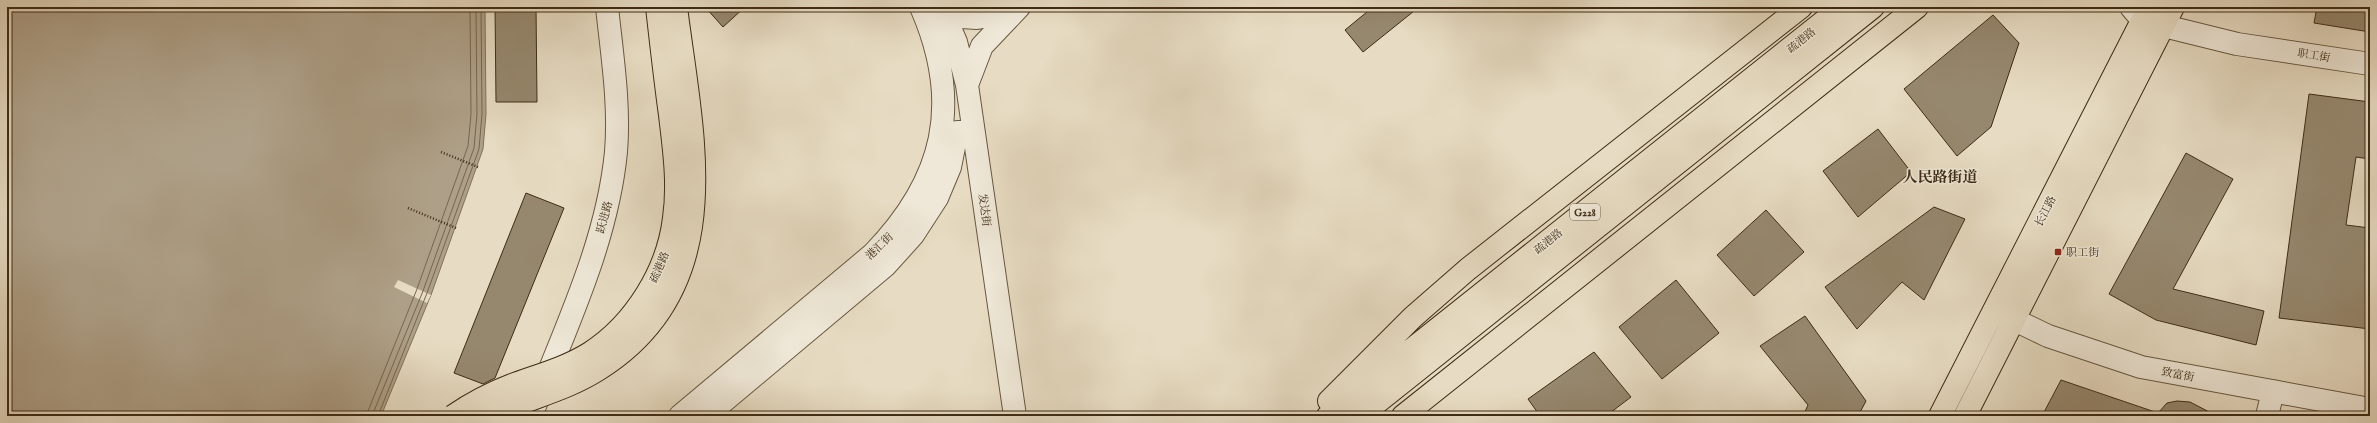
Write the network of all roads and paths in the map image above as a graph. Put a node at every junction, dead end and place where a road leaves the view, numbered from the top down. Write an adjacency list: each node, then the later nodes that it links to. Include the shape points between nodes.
1 (607, 7): 27 (street, 跃进路, via 616,99 616,151 608,205 592,257)
2 (657, 7): 25 (main road, 疏港路, bridge, via 676,188 673,225 660,268 648,292 632,314 612,336 591,352 547,374 477,400)
3 (676, 7): 26 (main road, bridge, via 694,156 695,188 693,221 687,251 677,278 665,302 647,327 624,350 600,368 577,383 516,403)
4 (921, 7): 16 (street, 港汇街, via 931,30 940,62 944,94)
5 (1801, 7): 31 (main road, via 1468,269 1408,322)
6 (1842, 7): 32 (main road, 疏港路 / G228)
7 (1873, 7): 33 (main road, 疏港路 / G228)
8 (1917, 7): 34 (main road)
9 (2173, 7): 13 (main road, 长江路)
10 (1016, 10): 12 (street, via 976,18); 15 (street, via 982,46)
11 (2144, 10): 13 (street, 职工街); 21 (main road, 长江路)
12 (944, 11): 15 (street, 发达街, via 956,42)
13 (2164, 26): 14 (street, 职工街, via 2237,44); 22 (main road, 长江路)
14 (2370, 64)
15 (967, 85): 16 (street, 发达街)
16 (957, 132): 28 (street, 港汇街, via 934,164 917,200 897,229 873,254); 29 (street, 港汇街, via 950,167 937,198 913,235 886,265); 30 (street, 发达街)
17 (441, 152): 18 (path)
18 (478, 167)
19 (408, 208): 20 (path)
20 (456, 228)
21 (1994, 310): 22 (street, 致富街); 35 (main road, 长江路)
22 (2014, 320): 23 (street, 致富街, via 2048,336 2141,367); 36 (main road, 长江路)
23 (2272, 392): 24 (street, 致富街); 37 (street)
24 (2370, 409)
25 (454, 416)
26 (491, 416)
27 (531, 416)
28 (680, 416)
29 (706, 416)
30 (1015, 416)
31 (1314, 416)
32 (1328, 416)
33 (1360, 416)
34 (1403, 416)
35 (1940, 416)
36 (1965, 416)
37 (2267, 416)

